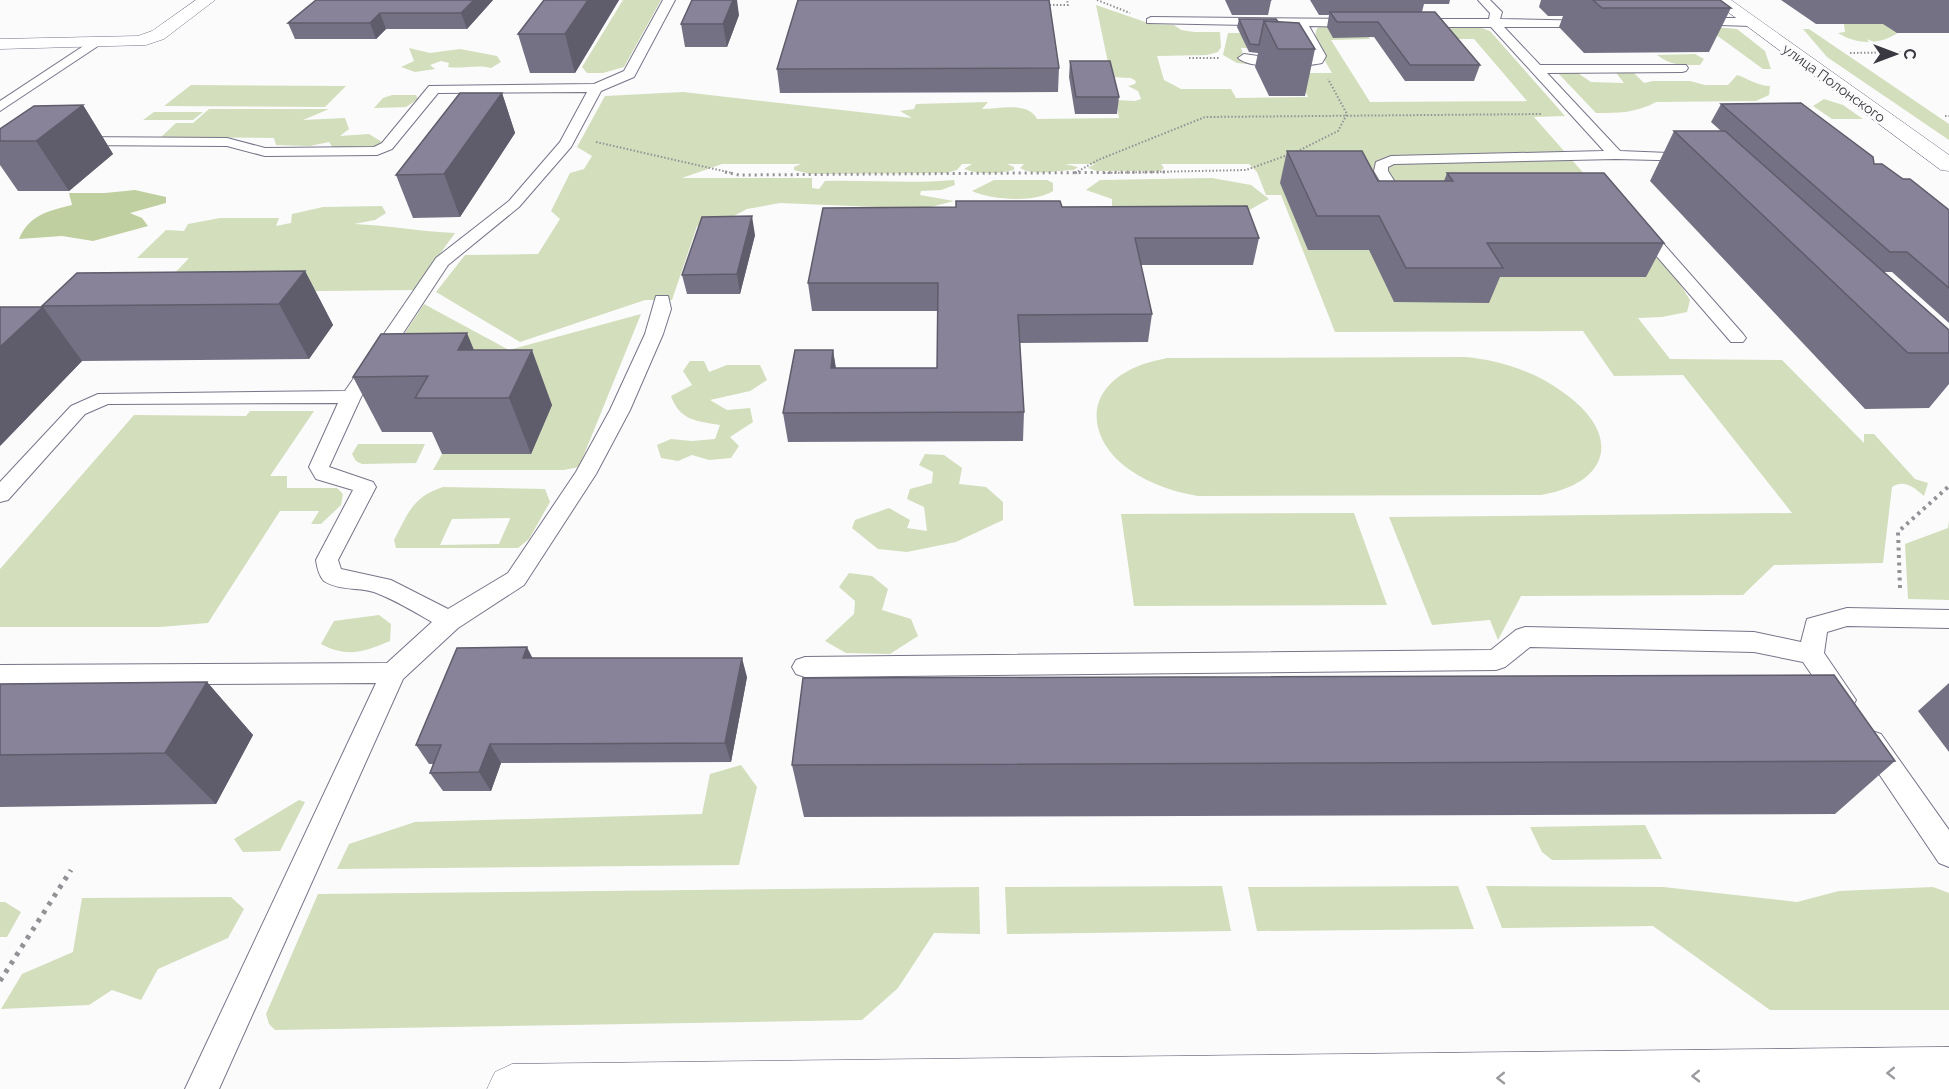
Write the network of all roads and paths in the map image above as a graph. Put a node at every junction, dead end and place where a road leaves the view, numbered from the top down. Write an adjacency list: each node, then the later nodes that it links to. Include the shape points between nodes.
1 (207, 0): 17 (main road, via 151,39)
2 (669, 0): 25 (lane, via 629,74)
3 (1066, 0): 6 (path, via 1068,5)
4 (1484, 0): 16 (lane, via 1496,12)
5 (1720, 0): 12 (main road, улица Полонского)
6 (1044, 5)
7 (1270, 11): 13 (lane)
8 (1151, 21): 13 (lane)
9 (1301, 22): 13 (lane); 14 (lane); 22 (lane, via 1320,56)
10 (1598, 22): 16 (lane)
11 (1679, 22): 12 (lane)
12 (1750, 22): 34 (main road, улица Полонского)
13 (1277, 23)
14 (1367, 23)
15 (1400, 23): 16 (lane)
16 (1494, 23): 24 (lane)
17 (94, 43): 18 (main road); 26 (lane)
18 (0, 44)
19 (1915, 52): 20 (path)
20 (1850, 53)
21 (1244, 57): 22 (lane, via 1278,63)
22 (1318, 60): 27 (path)
23 (1682, 68): 24 (lane)
24 (1536, 69): 28 (lane)
25 (596, 88): 29 (lane); 30 (lane, via 434,89 387,146 368,152 265,153 227,142)
26 (0, 107)
27 (1347, 114): 28 (path); 35 (path, via 1205,117); 35 (path, via 1338,131 1246,170)
28 (1578, 114): 31 (lane)
29 (571, 136): 35 (path, via 739,175); 41 (lane, via 514,204 442,262)
30 (59, 141)
31 (1617, 155): 32 (lane); 33 (lane, via 1683,157)
32 (1577, 157): 36 (lane); 37 (lane, via 1391,160 1382,165 1381,171)
33 (1712, 163)
34 (1948, 164)
35 (1073, 174)
36 (1593, 174)
37 (1396, 198)
38 (1631, 217): 40 (lane)
39 (662, 300): 46 (lane, via 654,334 620,410 552,527 516,579)
40 (1737, 338)
41 (351, 397): 43 (lane, via 105,398 78,410); 46 (lane, via 319,467 323,474 366,487 327,560 331,574 406,596)
42 (1949, 486): 44 (path, via 1898,532)
43 (0, 495)
44 (1901, 618): 45 (lane); 47 (lane, via 1847,617 1816,626)
45 (1949, 619)
46 (449, 621): 49 (lane)
47 (1811, 654): 48 (lane, via 1754,642 1525,637 1496,660); 51 (lane)
48 (805, 667)
49 (393, 673): 50 (lane); 55 (lane)
50 (0, 675)
51 (1949, 854)
52 (71, 870): 53 (path)
53 (0, 981)
54 (1949, 1071): 56 (main road, one-way to 56)
55 (202, 1089)
56 (512, 1089)

